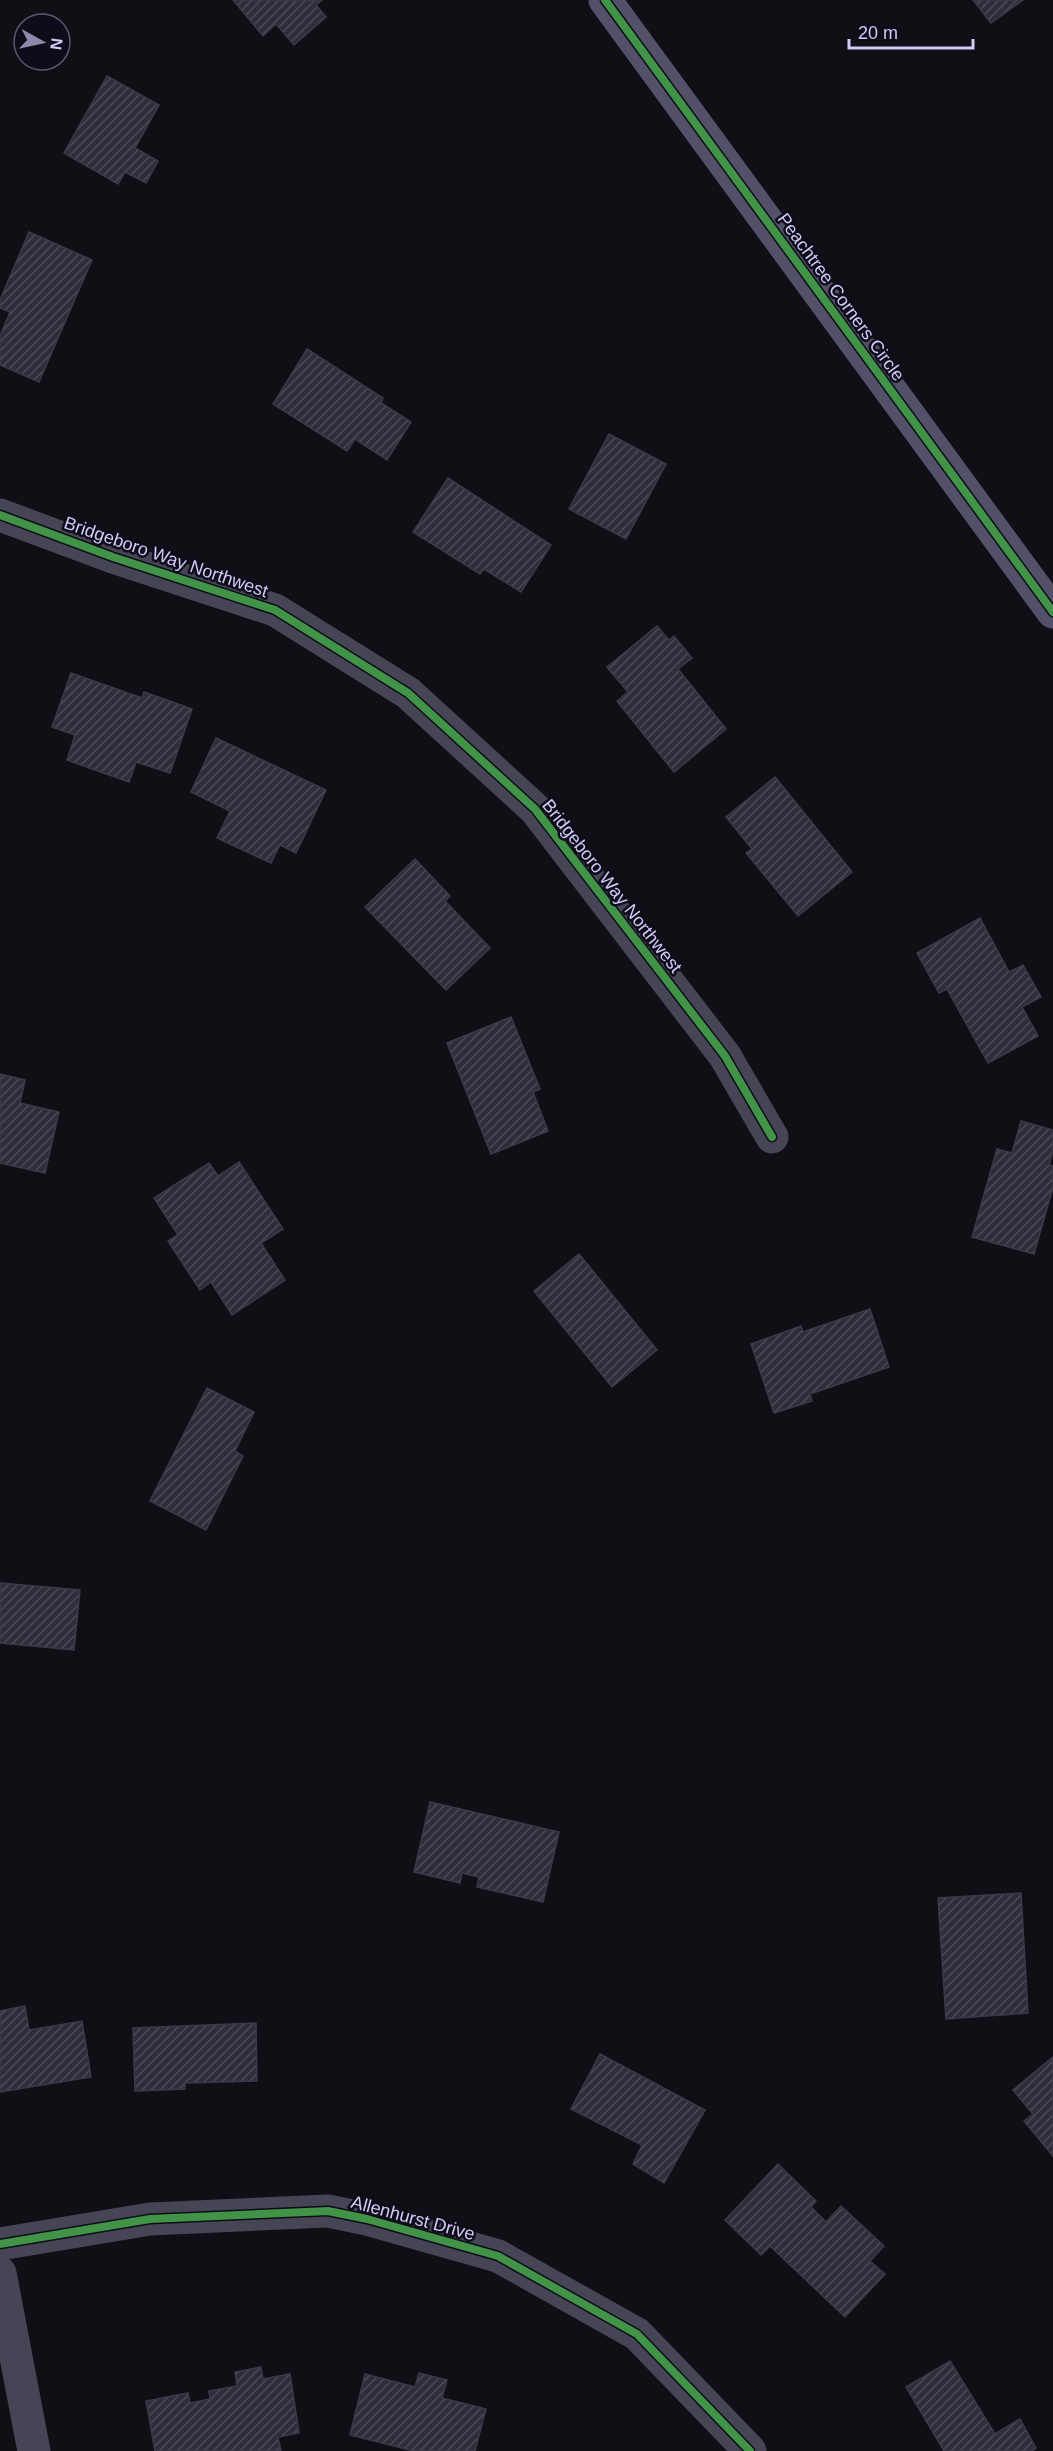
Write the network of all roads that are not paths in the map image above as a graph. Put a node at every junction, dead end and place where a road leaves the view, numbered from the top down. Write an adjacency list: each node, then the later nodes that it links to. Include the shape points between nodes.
1 (605, 0): 3 (street, Peachtree Corners Circle)
2 (0, 515): 4 (street, Bridgeboro Way Northwest, via 112,557 275,610 408,693 535,809 725,1056)
3 (1053, 612)
4 (772, 1137)
5 (0, 2244): 8 (street, Allenhurst Drive, via 150,2219 328,2211 367,2219 498,2256 637,2334)
6 (0, 2273): 7 (street)
7 (34, 2451)
8 (750, 2451)

